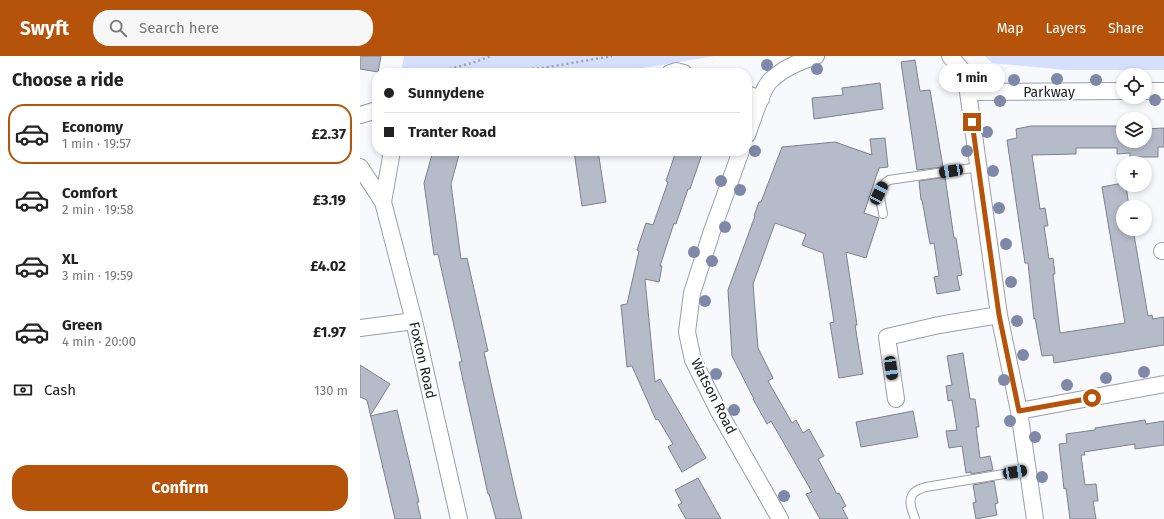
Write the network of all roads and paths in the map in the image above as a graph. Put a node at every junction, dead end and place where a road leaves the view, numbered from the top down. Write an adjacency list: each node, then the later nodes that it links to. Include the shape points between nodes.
1 (491, 56): 5 (path)
2 (612, 56): 6 (path)
3 (816, 56): 11 (street, via 791,66)
4 (950, 56): 10 (street, via 961,69)
5 (453, 68)
6 (543, 68)
7 (1116, 91): 10 (street, Parkway)
8 (1152, 91): 9 (street)
9 (1164, 91)
10 (968, 92): 18 (street)
11 (754, 96): 12 (street)
12 (752, 107)
13 (372, 111): 14 (street)
14 (360, 115)
15 (391, 156): 19 (street)
16 (739, 156): 29 (street, Watson Road, via 692,293 687,332 693,360 718,410)
17 (360, 167): 19 (street)
18 (979, 167): 20 (lane, via 889,180 879,193); 21 (street)
19 (383, 202): 22 (street, Foxton Road)
20 (883, 214)
21 (999, 315): 25 (street, via 887,337); 26 (street)
22 (414, 321): 23 (street); 28 (street, Foxton Road)
23 (360, 328)
24 (1164, 384): 26 (street)
25 (896, 400)
26 (1019, 411): 27 (street)
27 (1028, 470): 30 (lane, via 915,491 910,506); 31 (street)
28 (459, 519)
29 (780, 519)
30 (915, 519)
31 (1035, 519)

